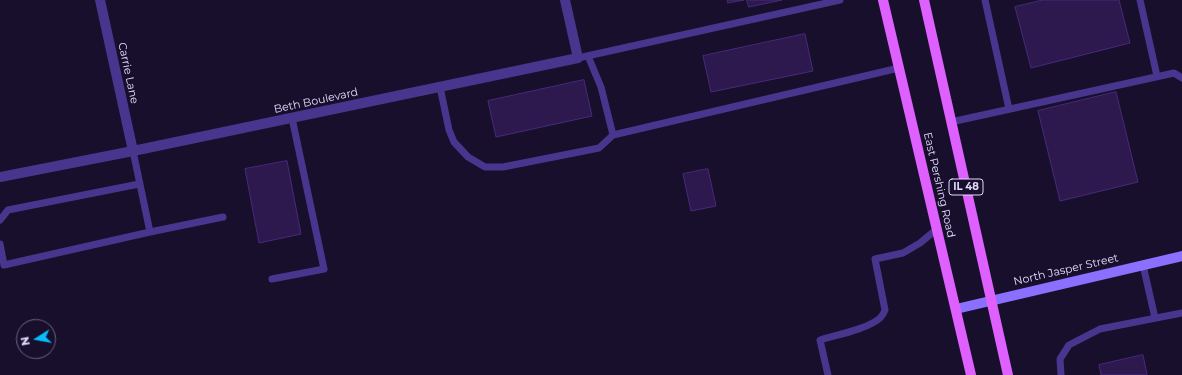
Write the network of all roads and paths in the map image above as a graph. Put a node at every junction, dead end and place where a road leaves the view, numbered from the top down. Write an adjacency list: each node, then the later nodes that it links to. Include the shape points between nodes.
1 (100, 0): 17 (street, Carrie Lane)
2 (565, 0): 8 (street)
3 (840, 0): 8 (lane)
4 (883, 0): 9 (main road, East Pershing Road)
5 (924, 0): 15 (main road, IL 48)
6 (985, 0): 13 (lane)
7 (1140, 0): 10 (lane)
8 (583, 57): 12 (street, Beth Boulevard); 16 (lane, via 601,87)
9 (899, 68): 16 (lane); 22 (main road, East Pershing Road)
10 (1157, 76): 11 (lane, via 1174,73); 13 (lane)
11 (1182, 78)
12 (440, 87): 14 (street, Beth Boulevard); 16 (lane, via 454,142 468,157 485,167 503,167 599,148)
13 (1009, 109): 15 (lane)
14 (292, 118): 17 (street, Beth Boulevard); 27 (lane, via 324,269)
15 (951, 122): 28 (main road, IL 48)
16 (613, 135)
17 (133, 151): 18 (street, Beth Boulevard); 19 (lane)
18 (0, 176)
19 (139, 184): 21 (lane, via 8,210); 23 (lane)
20 (223, 218): 23 (lane)
21 (0, 220)
22 (937, 229): 29 (main road, East Pershing Road); 32 (lane, via 903,253 876,259 885,310 881,318 870,324 820,340)
23 (150, 232): 24 (lane, via 4,264)
24 (0, 244)
25 (1182, 256): 26 (street, North Jasper Street)
26 (1143, 265): 28 (street, North Jasper Street); 31 (lane)
27 (272, 279)
28 (991, 300): 29 (street, North Jasper Street); 34 (main road, IL 48)
29 (956, 309): 33 (main road, East Pershing Road)
30 (1182, 313): 31 (lane)
31 (1155, 318): 35 (lane, via 1100,329 1068,345 1060,359)
32 (828, 375)
33 (971, 375)
34 (1008, 375)
35 (1061, 375)

